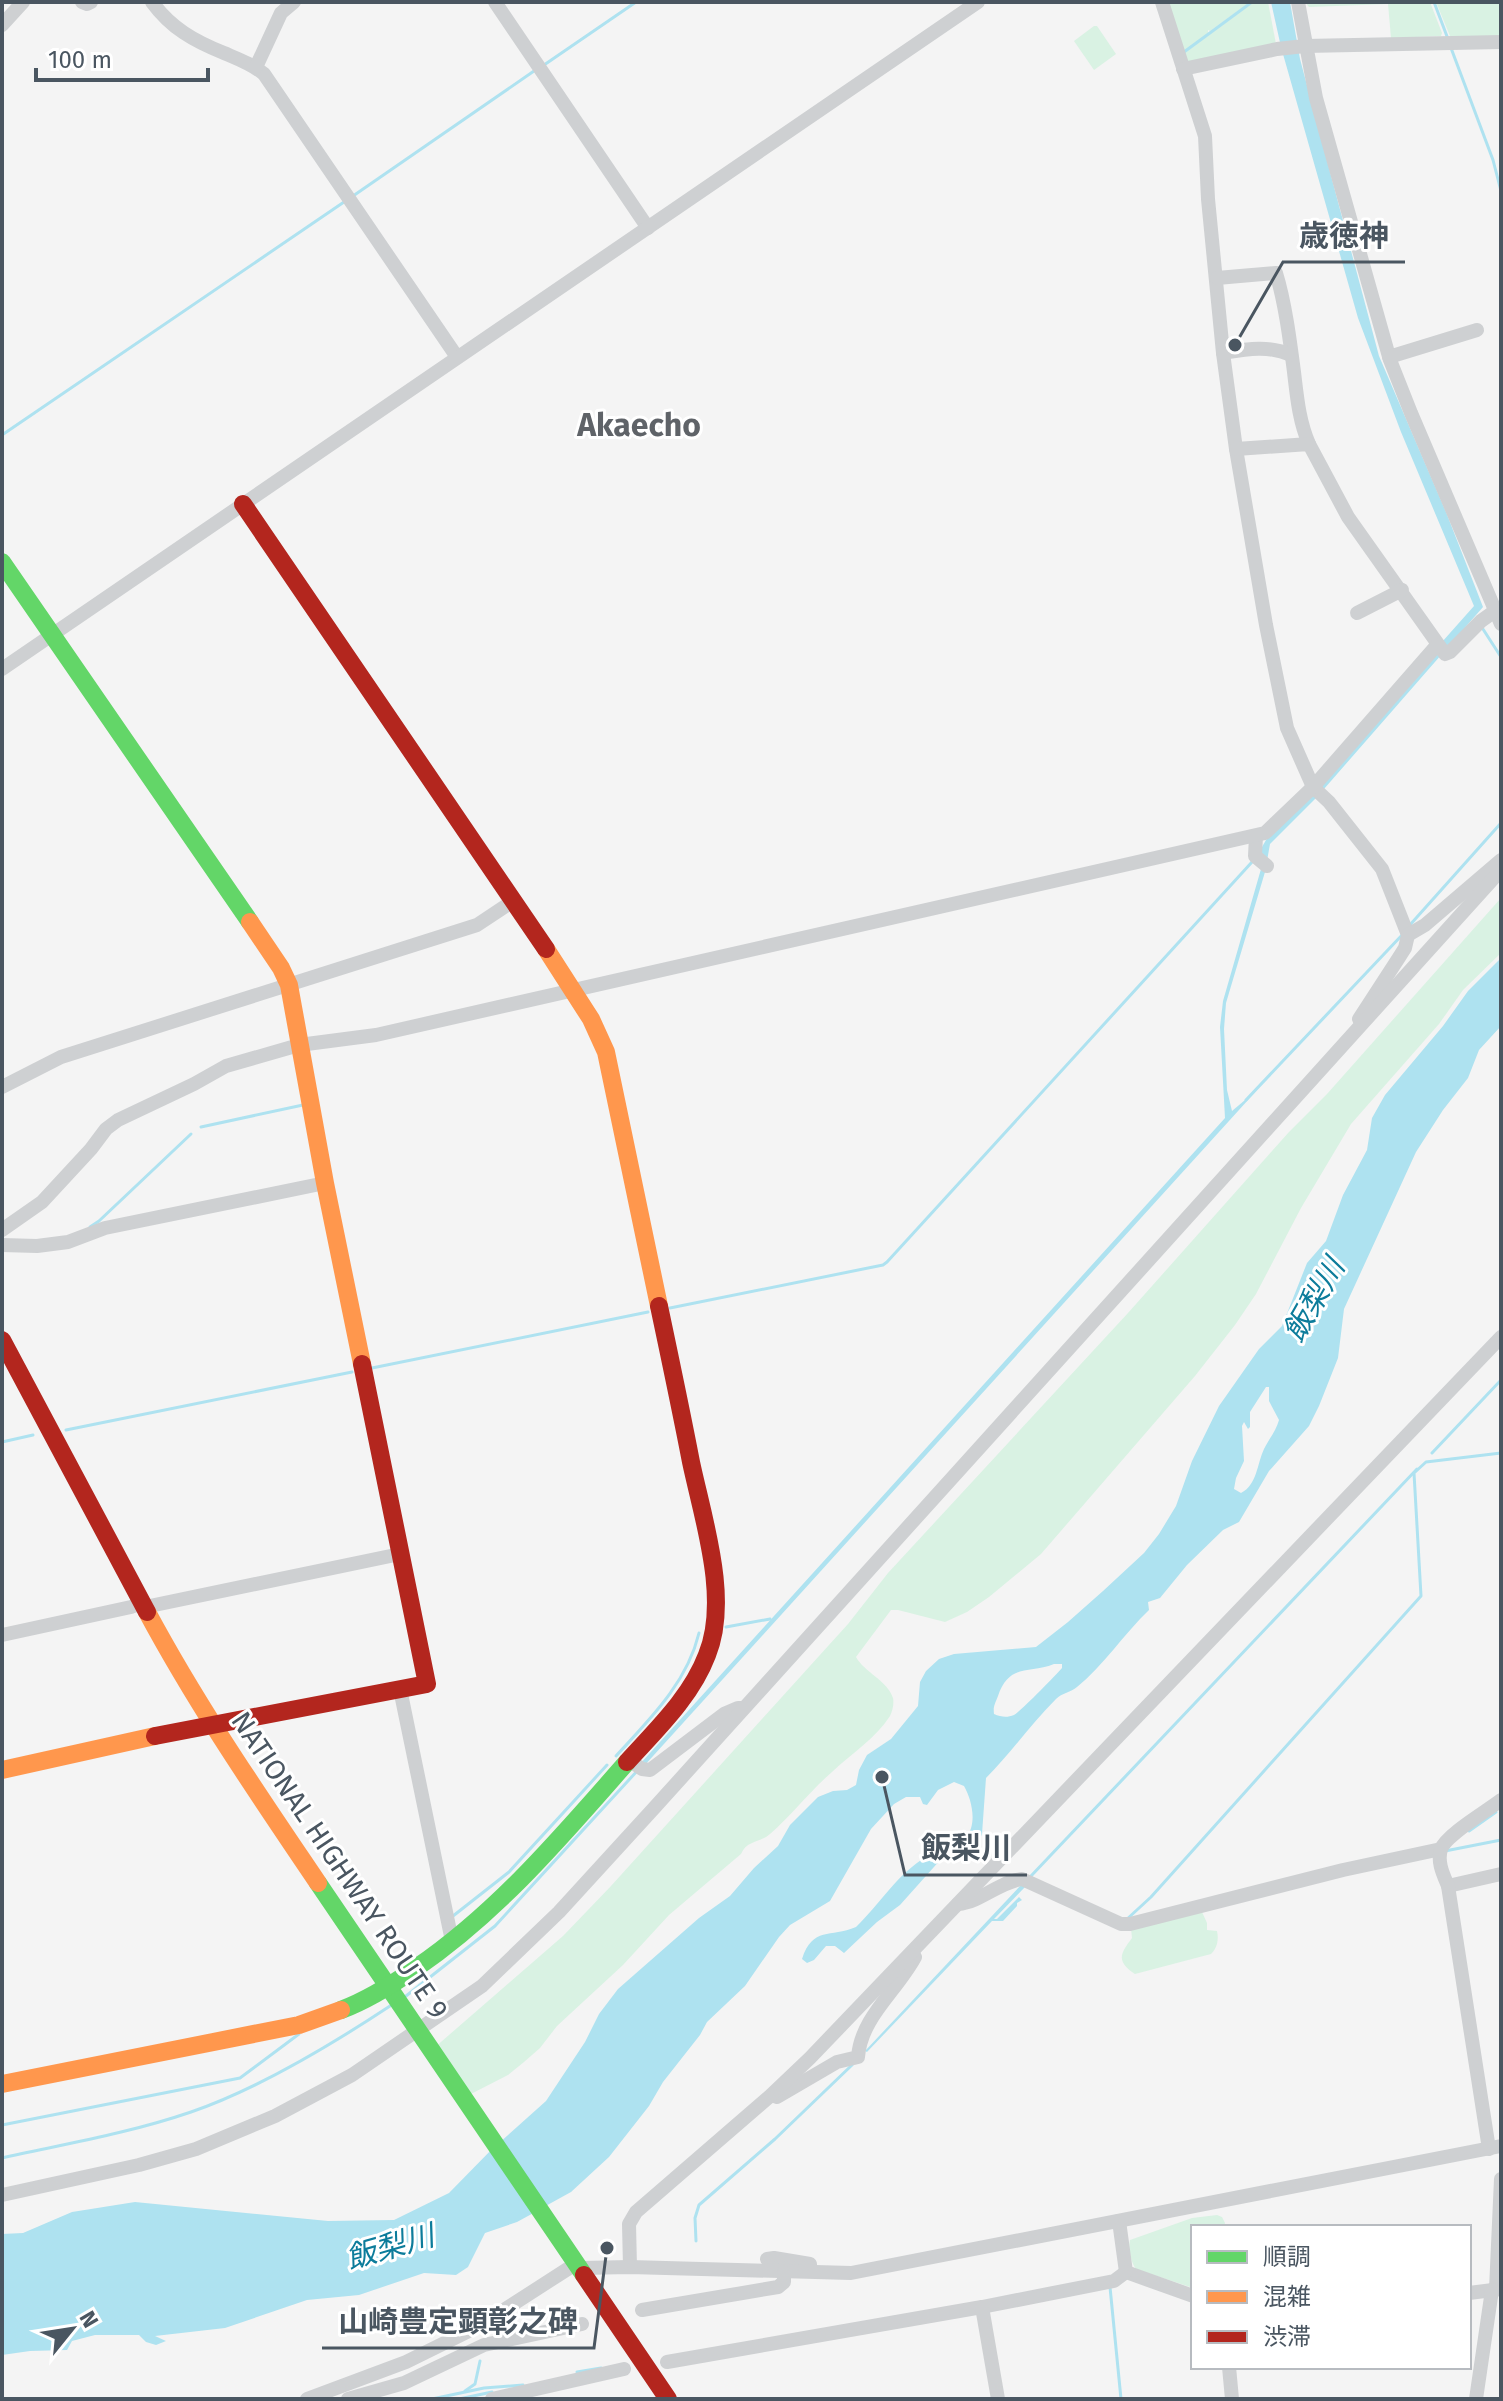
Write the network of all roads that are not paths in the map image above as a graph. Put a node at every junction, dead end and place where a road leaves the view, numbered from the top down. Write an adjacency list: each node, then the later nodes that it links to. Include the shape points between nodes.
1 (23, 2): 10 (street)
2 (82, 2): 3 (street)
3 (91, 2)
4 (152, 2): 13 (street, via 171,26)
5 (495, 2): 15 (street)
6 (978, 2): 15 (street)
7 (1162, 2): 14 (street)
8 (1298, 2): 12 (street)
9 (287, 4): 13 (street)
10 (2, 25)
11 (1501, 42): 12 (street)
12 (1302, 46): 14 (street); 21 (street)
13 (256, 67): 20 (street)
14 (1183, 69): 16 (street, via 1205,136)
15 (648, 228): 20 (street)
16 (1217, 278): 18 (street); 19 (street, via 1276,273)
17 (1477, 330): 21 (street)
18 (1223, 353): 19 (street, via 1265,348); 23 (street)
19 (1291, 355): 22 (street)
20 (457, 357): 24 (street)
21 (1389, 357): 28 (street)
22 (1309, 444): 23 (street); 26 (street, via 1348,517)
23 (1236, 449): 32 (street, via 1287,728)
24 (243, 504): 29 (street); 37 (main road)
25 (2, 562): 29 (main road)
26 (1402, 590): 27 (street); 30 (street)
27 (1357, 613)
28 (1498, 618): 30 (street, via 1481,621 1450,652)
29 (52, 635): 31 (street); 39 (main road)
30 (1440, 648): 32 (street)
31 (2, 669)
32 (1316, 790): 33 (street); 38 (street, via 1378,862)
33 (1256, 836): 35 (street); 40 (street)
34 (1501, 860): 38 (street)
35 (1260, 861)
36 (1501, 870): 41 (street)
37 (513, 901): 39 (street, via 477,925); 40 (main road)
38 (1408, 935): 41 (street, via 1405,948 1354,1026)
39 (289, 985): 42 (main road); 43 (street, via 61,1057)
40 (571, 989): 42 (street, via 376,1035); 55 (main road, via 599,1036 611,1069 715,1590 713,1639 697,1679)
41 (1355, 1033): 53 (street)
42 (299, 1045): 44 (main road); 45 (street, via 226,1066 118,1120 42,1202)
43 (2, 1087)
44 (325, 1183): 46 (street, via 105,1228 58,1244); 49 (main road)
45 (2, 1230)
46 (2, 1245)
47 (1499, 1339): 61 (street)
48 (2, 1340): 50 (main road, NATIONAL HIGHWAY ROUTE 9)
49 (400, 1554): 50 (street); 52 (main road, via 427,1684)
50 (144, 1605): 51 (street); 54 (main road, NATIONAL HIGHWAY ROUTE 9)
51 (2, 1635)
52 (400, 1689): 54 (main road); 62 (street)
53 (743, 1709): 55 (street, via 724,1714 650,1770); 64 (street, via 559,1912 482,1986)
54 (211, 1724): 56 (main road); 64 (main road, NATIONAL HIGHWAY ROUTE 9)
55 (629, 1760): 62 (main road, via 511,1891)
56 (2, 1770)
57 (1501, 1800): 58 (street)
58 (1441, 1849): 60 (street); 61 (street, via 1130,1924 1022,1879)
59 (1501, 1874): 60 (street)
60 (1448, 1886): 67 (street)
61 (957, 1904): 63 (street)
62 (452, 1941): 65 (main road, via 407,1975 318,2020)
63 (914, 1950): 66 (street); 66 (street, via 914,1959 863,2033 858,2057 837,2062 780,2096)
64 (417, 2028): 69 (street, via 352,2075 275,2116 196,2149); 72 (main road, NATIONAL HIGHWAY ROUTE 9)
65 (2, 2084)
66 (769, 2097): 73 (street, via 632,2218)
67 (1498, 2150): 70 (street)
68 (1501, 2179): 77 (street)
69 (2, 2195)
70 (1119, 2221): 75 (street); 76 (street)
71 (767, 2259): 75 (street)
72 (577, 2263): 73 (street); 86 (street, via 479,2326 406,2362); 89 (main road, NATIONAL HIGHWAY ROUTE 9)
73 (630, 2267): 74 (street)
74 (784, 2272): 75 (street); 81 (street, via 778,2287)
75 (839, 2272)
76 (1126, 2272): 79 (street); 80 (street, via 1114,2281)
77 (1496, 2289): 78 (street); 92 (street)
78 (1471, 2293)
79 (1191, 2295)
80 (982, 2307): 83 (street); 90 (street)
81 (642, 2310)
82 (582, 2324): 87 (street, via 484,2345 404,2383)
83 (667, 2362)
84 (624, 2369): 88 (street)
85 (1229, 2369): 91 (street)
86 (307, 2399)
87 (348, 2399)
88 (492, 2399)
89 (668, 2399)
90 (998, 2399)
91 (1232, 2399)
92 (1476, 2399)

